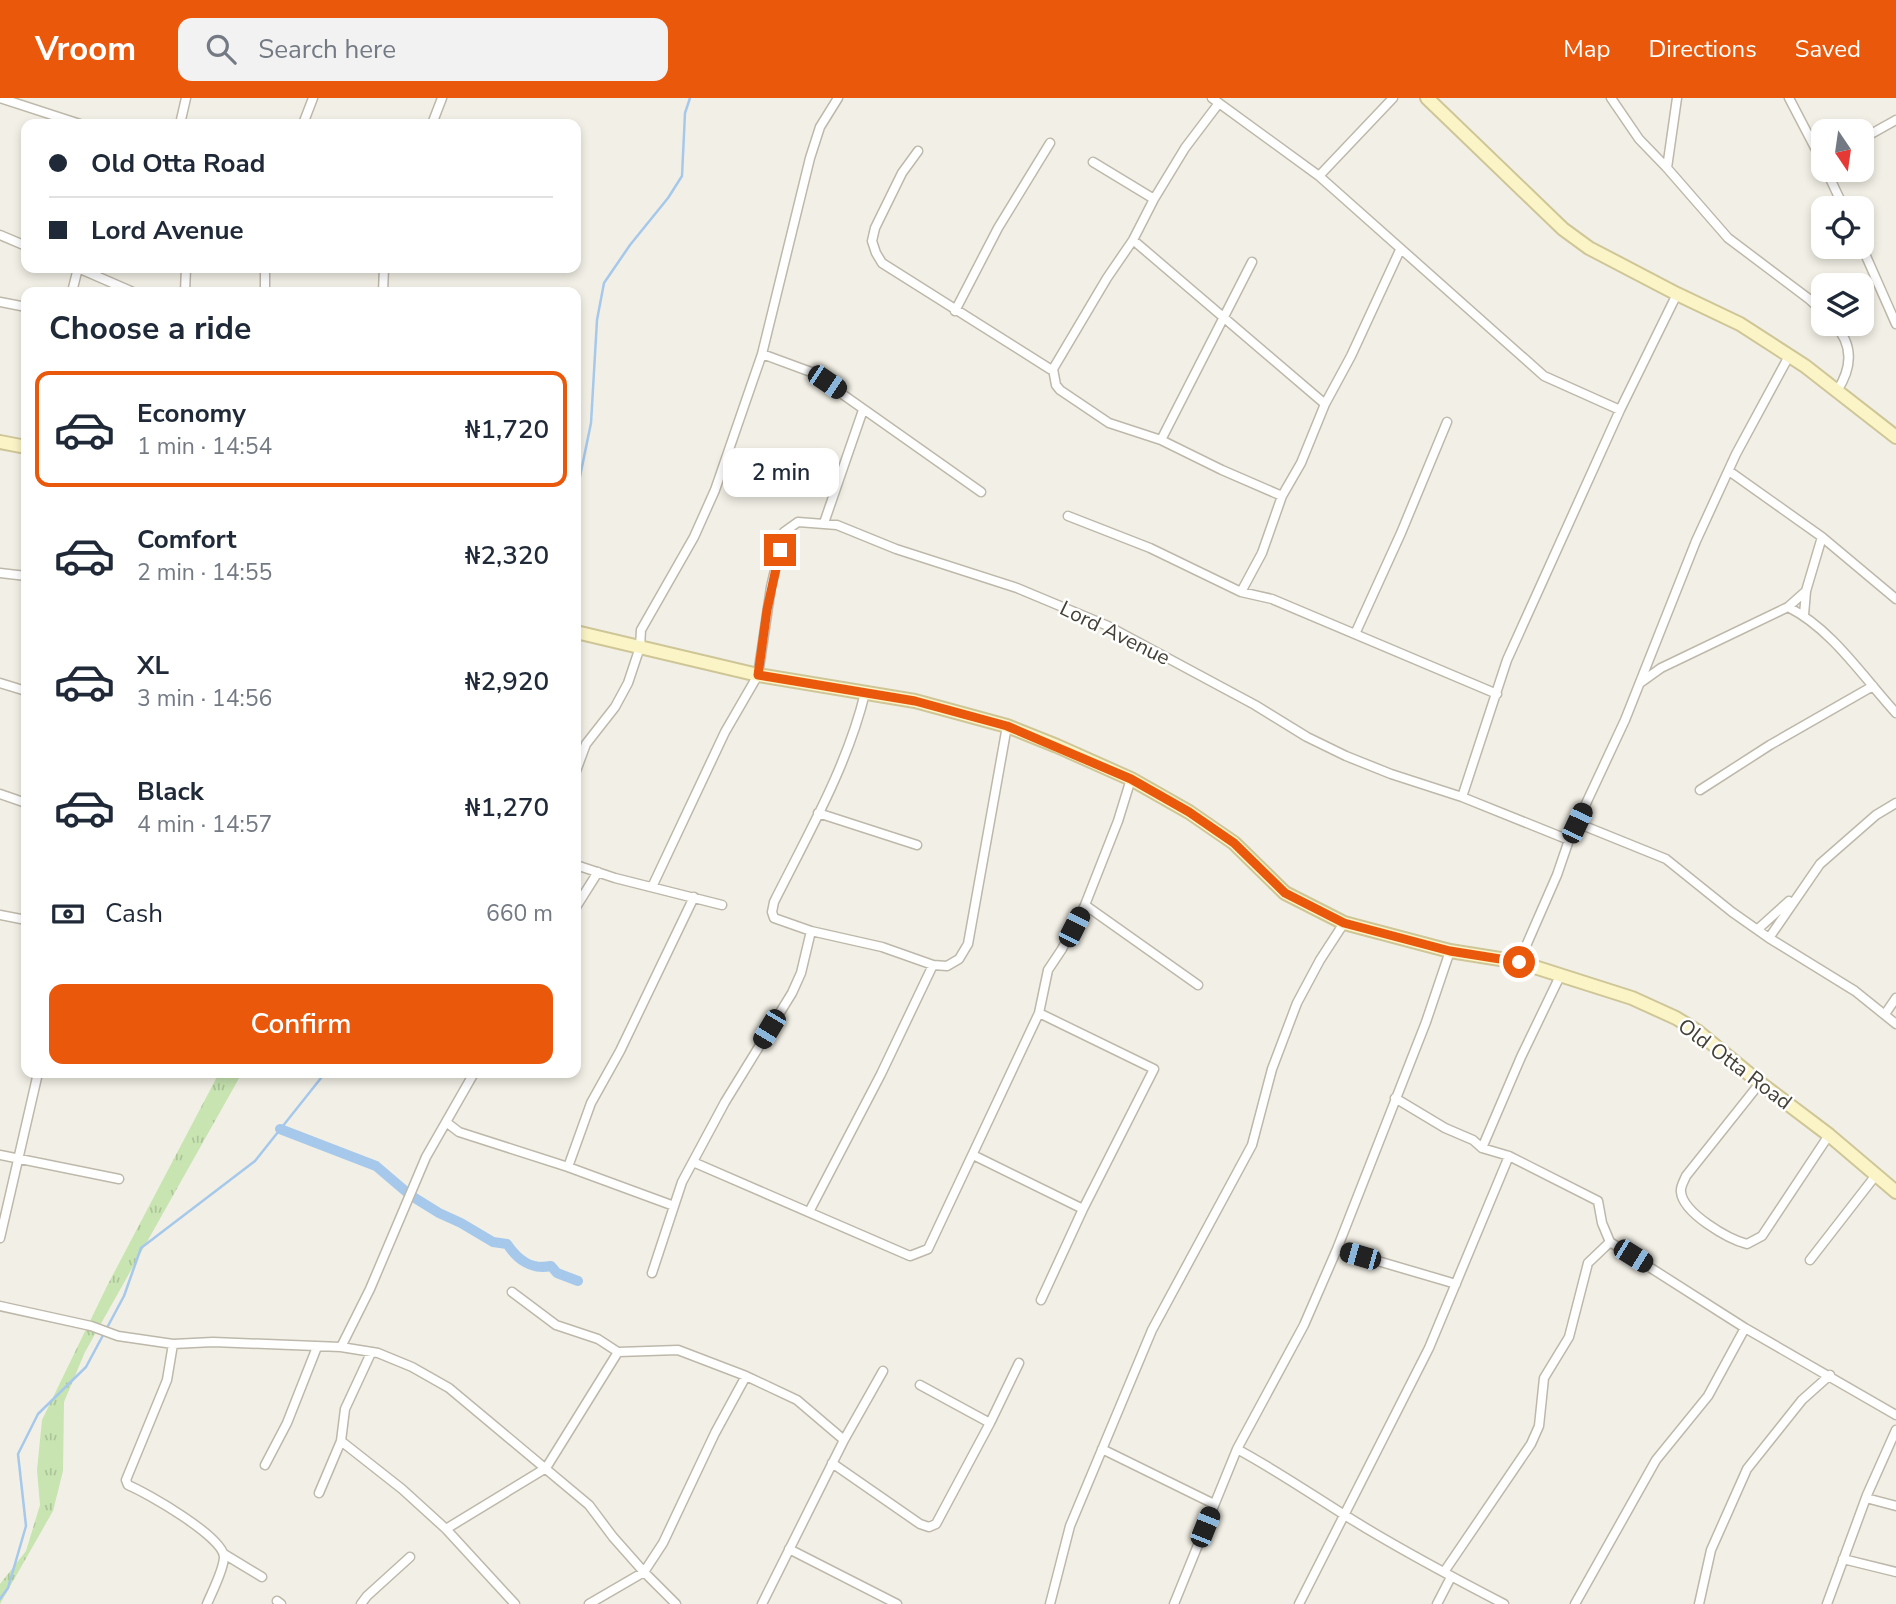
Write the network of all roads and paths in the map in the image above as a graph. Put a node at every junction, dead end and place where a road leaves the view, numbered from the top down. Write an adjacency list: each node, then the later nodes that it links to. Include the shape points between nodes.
1 (0, 98): 12 (street)
2 (186, 98): 13 (street)
3 (313, 98): 14 (street)
4 (442, 98): 15 (street)
5 (838, 98): 41 (street, via 820,127 810,159)
6 (1393, 98): 23 (street)
7 (1427, 98): 33 (street, via 1563,229 1589,248)
8 (1611, 98): 22 (street, via 1639,139)
9 (1677, 98): 22 (street)
10 (1789, 98): 18 (street)
11 (1215, 101): 23 (street); 24 (street)
12 (65, 119)
13 (181, 119)
14 (305, 119)
15 (434, 119)
16 (1896, 120): 17 (street)
17 (1874, 132)
18 (1811, 139)
19 (1050, 144): 37 (street, via 998,228)
20 (918, 151): 37 (street, via 902,173 872,241 882,263)
21 (1093, 162): 24 (street)
22 (1667, 167): 34 (street, via 1728,238)
23 (1319, 176): 28 (street)
24 (1154, 199): 26 (street)
25 (0, 234): 27 (street)
26 (1133, 240): 38 (street); 43 (street)
27 (21, 244)
28 (1401, 250): 45 (street); 47 (street, via 1544,376)
29 (1867, 259): 39 (street)
30 (1252, 262): 38 (street)
31 (89, 273): 32 (street)
32 (122, 287)
33 (1677, 294): 42 (street, via 1740,324); 47 (street)
34 (1811, 301)
35 (0, 302): 36 (street)
36 (21, 306)
37 (955, 311): 43 (street)
38 (1222, 318): 45 (street); 50 (street)
39 (1896, 324)
40 (1845, 336): 44 (street, via 1850,353)
41 (762, 355): 46 (street, via 811,372); 68 (street, via 715,490 641,630)
42 (1789, 356): 44 (street); 53 (street)
43 (1053, 369): 50 (street, via 1060,390 1109,423)
44 (1837, 391): 49 (street)
45 (1325, 404): 55 (street)
46 (863, 410): 54 (street); 57 (street)
47 (1620, 410): 75 (street, via 1507,660)
48 (1447, 422): 67 (street)
49 (1896, 437)
50 (1161, 440): 55 (street)
51 (0, 442): 52 (street)
52 (21, 446)
53 (1729, 471): 58 (street); 71 (street, via 1678,583)
54 (981, 492)
55 (1282, 496): 62 (street, via 1262,553)
56 (1068, 516): 62 (street, via 1150,548)
57 (824, 523): 69 (street, Lord Avenue, via 798,522 784,532); 82 (street, Lord Avenue, via 1017,588 1108,626 1307,737 1391,774)
58 (1822, 537): 61 (street); 63 (street)
59 (0, 573): 60 (street)
60 (21, 575)
61 (1806, 591): 64 (street); 65 (street)
62 (1241, 592): 67 (street, via 1272,599)
63 (1896, 599)
64 (1788, 607): 65 (street); 71 (street, via 1661,668)
65 (1804, 615): 72 (street)
66 (581, 633): 68 (street, Old Otta Road)
67 (1355, 634): 75 (street)
68 (640, 647): 69 (street, Old Otta Road); 78 (street, via 628,683)
69 (758, 675): 74 (street, Old Otta Road); 91 (street, via 725,732)
70 (0, 683): 73 (street)
71 (1640, 684): 86 (street)
72 (1873, 687): 76 (street); 80 (street)
73 (21, 689)
74 (864, 693): 77 (street, Old Otta Road, via 915,701); 85 (street, via 854,733)
75 (1497, 694): 82 (street)
76 (1896, 713)
77 (1007, 726): 79 (street, Old Otta Road); 105 (street, via 968,944 959,959 947,966)
78 (581, 758)
79 (1131, 779): 96 (street); 99 (street, Old Otta Road, via 1234,843 1285,893)
80 (1700, 790)
81 (0, 794): 83 (street)
82 (1462, 797): 87 (street, Lord Avenue)
83 (21, 801)
84 (1896, 803): 92 (street, via 1820,864)
85 (818, 813): 88 (street); 101 (street, via 772,912 774,918)
86 (1577, 823): 87 (street); 100 (street, via 1666,859)
87 (1569, 840): 104 (street)
88 (917, 845)
89 (581, 867): 90 (street)
90 (598, 872): 91 (street); 94 (street)
91 (652, 887): 93 (street)
92 (1799, 892): 100 (street); 102 (street)
93 (694, 897): 95 (street); 124 (street, via 591,1103)
94 (581, 899)
95 (722, 905)
96 (1085, 905): 107 (street); 109 (street, via 1048,970)
97 (0, 915): 98 (street)
98 (21, 918)
99 (1344, 923): 103 (street, Old Otta Road); 157 (street, via 1297,1003 1272,1069 1252,1145 1152,1330)
100 (1758, 929): 102 (street)
101 (811, 931): 105 (street, via 882,947); 123 (street, via 792,993)
102 (1769, 938): 110 (street)
103 (1450, 951): 104 (street, Old Otta Road); 115 (street)
104 (1519, 962): 106 (street, Old Otta Road)
105 (933, 965): 130 (street)
106 (1560, 976): 114 (street, Old Otta Road, via 1632,998 1676,1018); 118 (street)
107 (1198, 985)
108 (1896, 998): 110 (street)
109 (1039, 1013): 120 (street); 129 (street, via 1154,1069)
110 (1885, 1014): 111 (street)
111 (1896, 1024)
112 (37, 1078): 122 (street)
113 (471, 1078): 116 (street)
114 (1760, 1083): 117 (street, Old Otta Road); 117 (street, via 1686,1176 1680,1190 1692,1213 1737,1241 1747,1244 1762,1236)
115 (1395, 1098): 118 (street); 133 (street)
116 (446, 1122): 124 (street, via 458,1132); 142 (street)
117 (1829, 1135): 125 (street, Old Otta Road)
118 (1482, 1148): 121 (street)
119 (0, 1155): 122 (street)
120 (973, 1155): 129 (street); 130 (street, via 928,1249 920,1254 910,1256)
121 (1509, 1156): 132 (street, via 1598,1201); 136 (street)
122 (18, 1159): 126 (street); 131 (street)
123 (693, 1163): 128 (street); 130 (street)
124 (568, 1167): 128 (street)
125 (1876, 1175): 127 (street, Old Otta Road); 134 (street)
126 (119, 1178)
127 (1896, 1192)
128 (674, 1206): 135 (street)
129 (1083, 1209): 138 (street)
130 (809, 1212)
131 (0, 1238)
132 (1610, 1242): 140 (street); 174 (street, via 1588,1263 1569,1337 1545,1378 1539,1426 1531,1444)
133 (1337, 1249): 136 (street); 158 (street, via 1304,1325)
134 (1810, 1260)
135 (652, 1273)
136 (1455, 1284): 166 (street, via 1429,1348)
137 (512, 1292): 144 (street, via 556,1325 598,1339)
138 (1041, 1300)
139 (0, 1307): 141 (street, via 118,1336)
140 (1745, 1328): 148 (street); 188 (street, via 1707,1396 1656,1460)
141 (173, 1344): 143 (street); 169 (street, via 167,1380 126,1480 207,1535)
142 (341, 1346): 143 (street); 145 (street)
143 (317, 1347): 160 (street)
144 (618, 1352): 149 (street, via 678,1350); 161 (street)
145 (371, 1353): 156 (street, via 345,1409); 161 (street, via 412,1367 449,1388)
146 (1019, 1363): 152 (street)
147 (883, 1371): 154 (street)
148 (1830, 1375): 151 (street); 189 (street, via 1802,1400 1747,1469 1711,1549)
149 (746, 1376): 154 (street, via 797,1400); 172 (street)
150 (920, 1385): 152 (street)
151 (1896, 1415)
152 (990, 1423): 159 (street, via 936,1524 929,1527)
153 (1896, 1430): 155 (street)
154 (844, 1440): 159 (street)
155 (1894, 1440): 163 (street)
156 (341, 1441): 162 (street); 167 (street)
157 (1102, 1449): 164 (street); 183 (street, via 1070,1526)
158 (1237, 1450): 164 (street); 166 (street)
159 (832, 1463): 168 (street)
160 (265, 1465)
161 (546, 1468): 167 (street); 172 (street, via 589,1505)
162 (319, 1493)
163 (1866, 1498): 165 (street); 171 (street)
164 (1214, 1504): 184 (street)
165 (1896, 1506)
166 (1344, 1515): 174 (street); 185 (street)
167 (446, 1529): 178 (street)
168 (789, 1549): 181 (street); 182 (street)
169 (224, 1554): 175 (street); 176 (street)
170 (410, 1557): 177 (street)
171 (1843, 1559): 173 (street); 190 (street)
172 (644, 1572): 179 (street); 180 (street)
173 (1896, 1572)
174 (1447, 1574): 186 (street); 187 (street)
175 (262, 1577)
176 (207, 1604)
177 (361, 1604)
178 (515, 1604)
179 (589, 1604)
180 (676, 1604)
181 (762, 1604)
182 (897, 1604)
183 (1050, 1604)
184 (1174, 1604)
185 (1299, 1604)
186 (1437, 1604)
187 (1504, 1604)
188 (1575, 1604)
189 (1699, 1604)
190 (1827, 1604)

